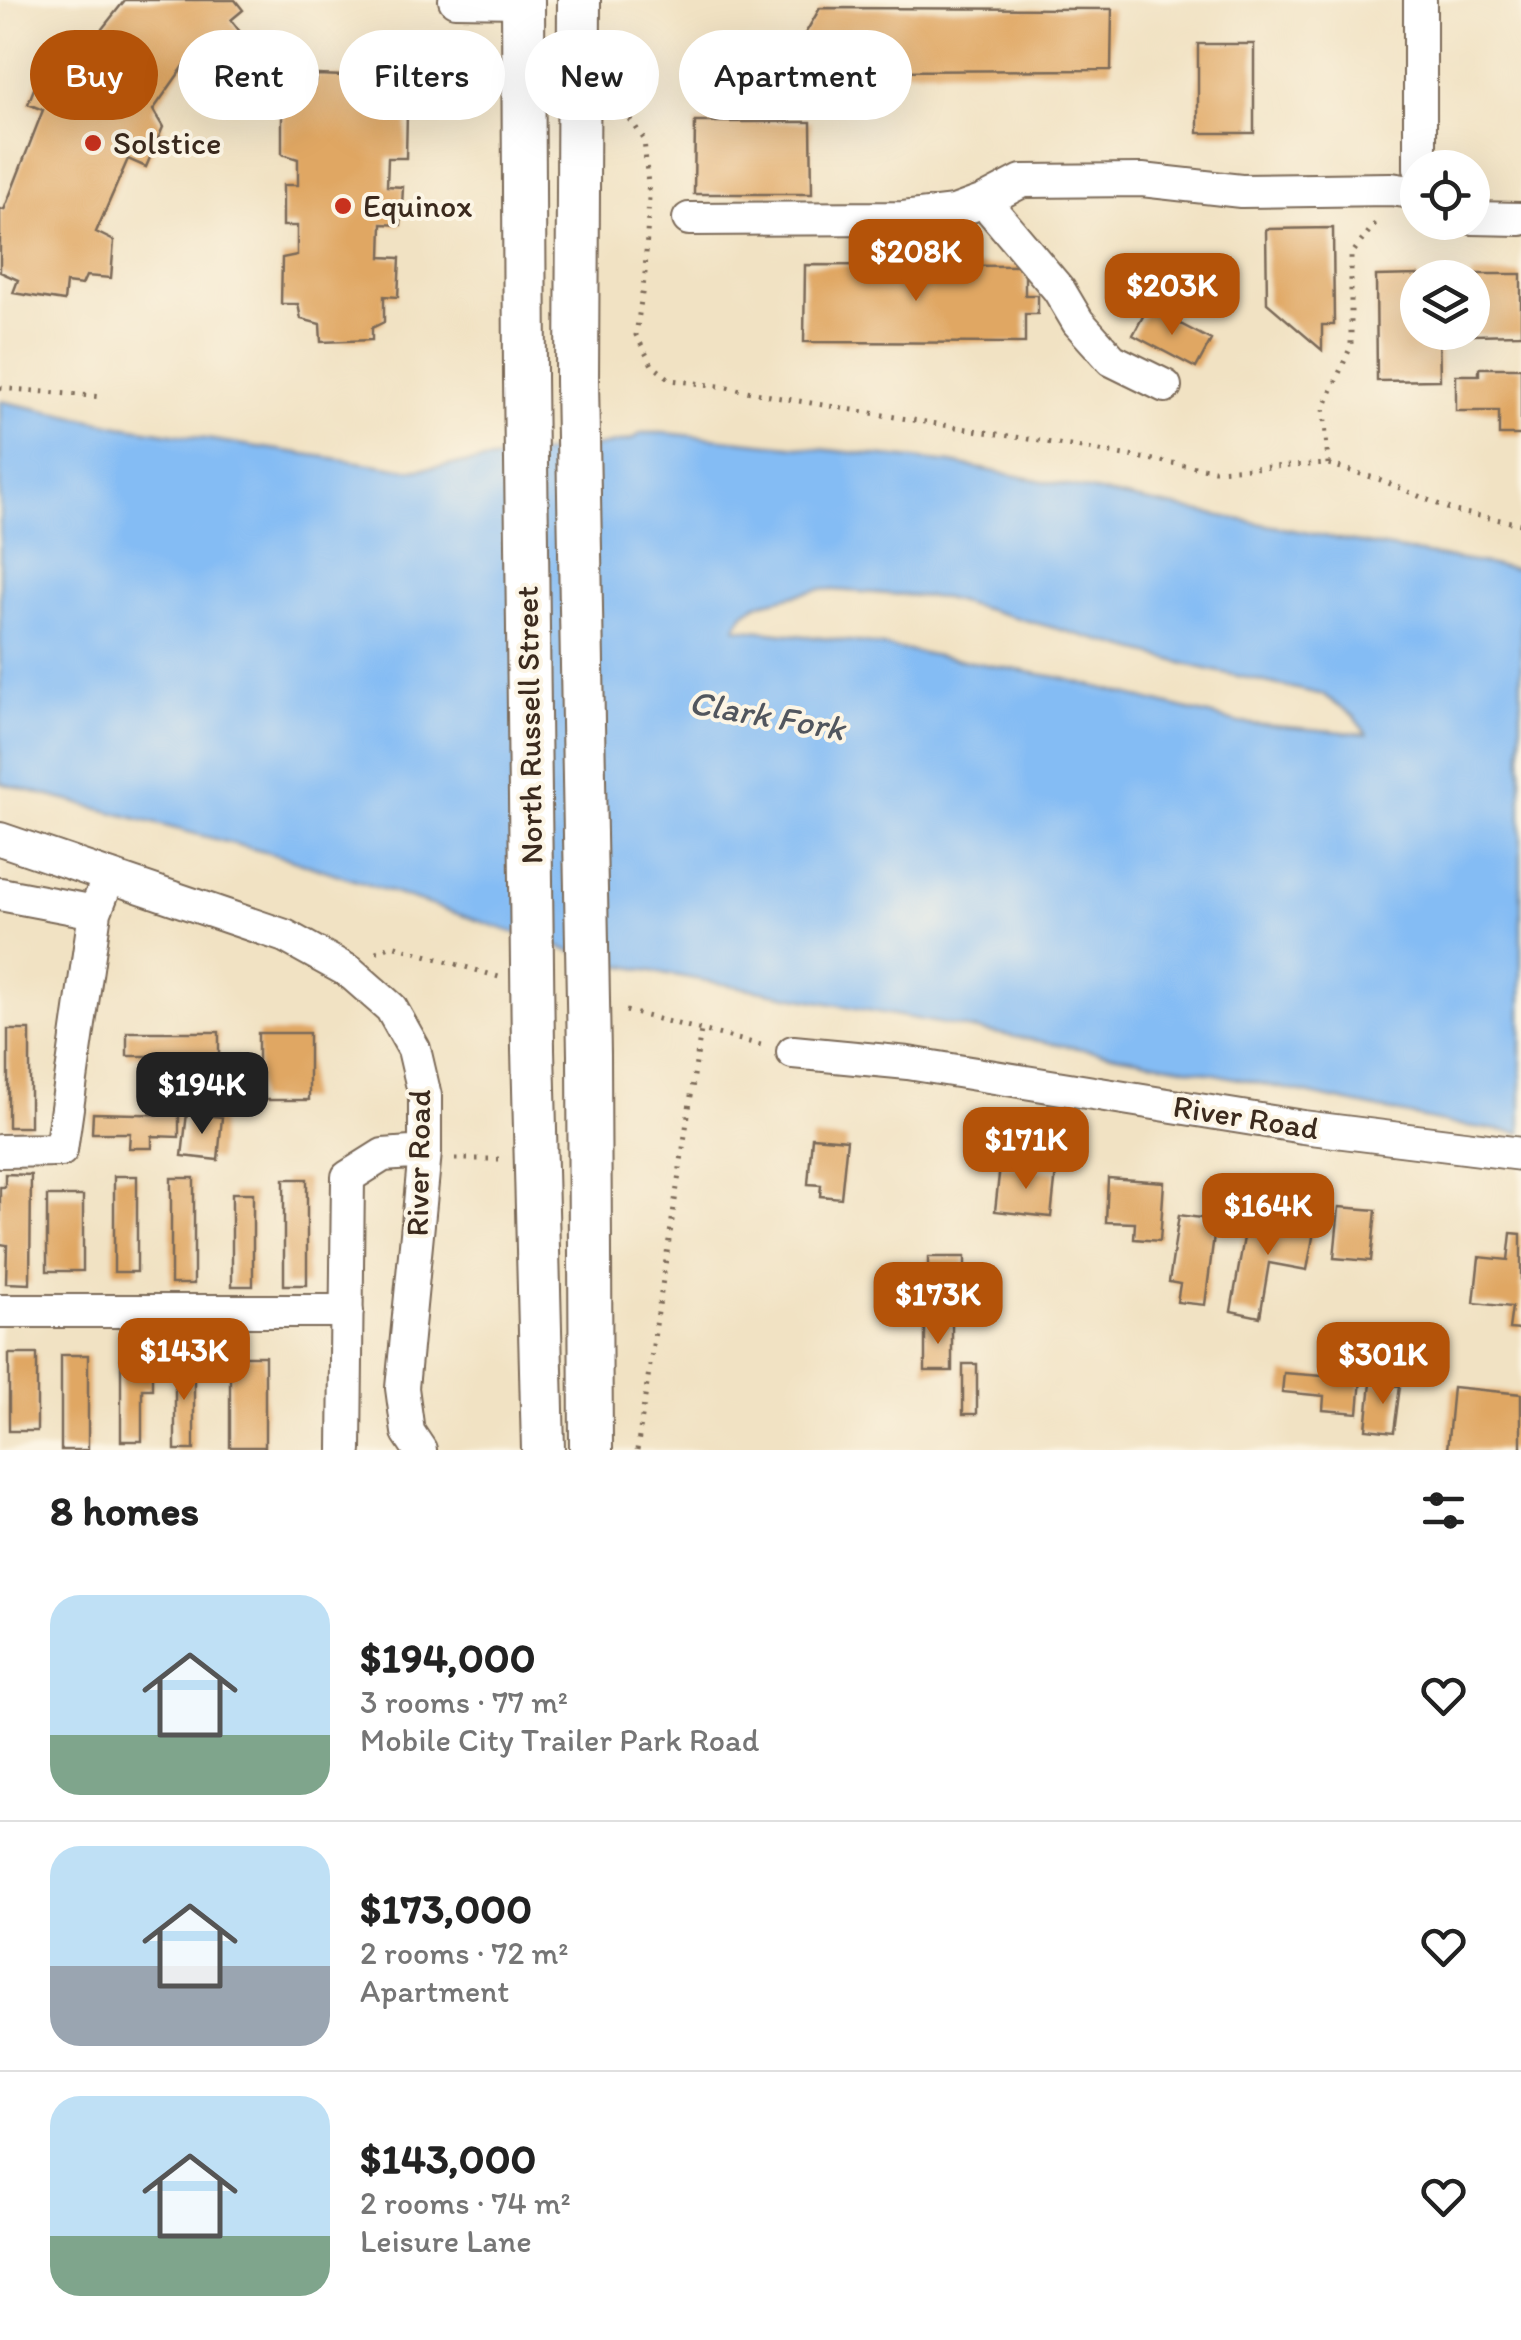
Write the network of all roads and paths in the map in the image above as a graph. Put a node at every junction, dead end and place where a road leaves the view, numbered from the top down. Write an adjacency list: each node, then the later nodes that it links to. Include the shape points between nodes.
1 (455, 0): 4 (street)
2 (579, 0): 33 (main road, North Russell Street, bridge, via 576,382)
3 (1420, 0): 6 (street)
4 (524, 1): 32 (main road, North Russell Street, bridge, via 533,1050)
5 (631, 120): 16 (path, via 644,139 649,198 636,335 652,365 672,380 1214,470)
6 (1420, 150)
7 (1400, 191): 8 (street, via 1241,192 1142,180 1022,181)
8 (984, 201): 11 (street, via 903,218); 13 (street, via 1112,360)
9 (1383, 215): 16 (path, via 1351,255 1351,346 1324,408)
10 (1490, 218): 12 (street)
11 (688, 219)
12 (1521, 219)
13 (1165, 386)
14 (0, 388): 15 (path)
15 (103, 397)
16 (1328, 464): 17 (path, via 1454,511)
17 (1521, 524)
18 (0, 839): 19 (street, River Road)
19 (109, 876): 21 (street); 26 (street, River Road, via 285,936 350,972 391,1008 414,1049)
20 (0, 894): 21 (street)
21 (94, 912): 24 (street, via 61,1150)
22 (701, 1030): 34 (path)
23 (793, 1052): 25 (street, River Road, via 908,1062 1302,1128)
24 (0, 1151)
25 (1521, 1154)
26 (439, 1156): 27 (path); 29 (street, via 383,1155 348,1177); 31 (street, River Road, via 402,1388 408,1432)
27 (503, 1159)
28 (0, 1311): 29 (street)
29 (347, 1311): 30 (street)
30 (344, 1450)
31 (420, 1450)
32 (544, 1450)
33 (590, 1450)
34 (637, 1450)

